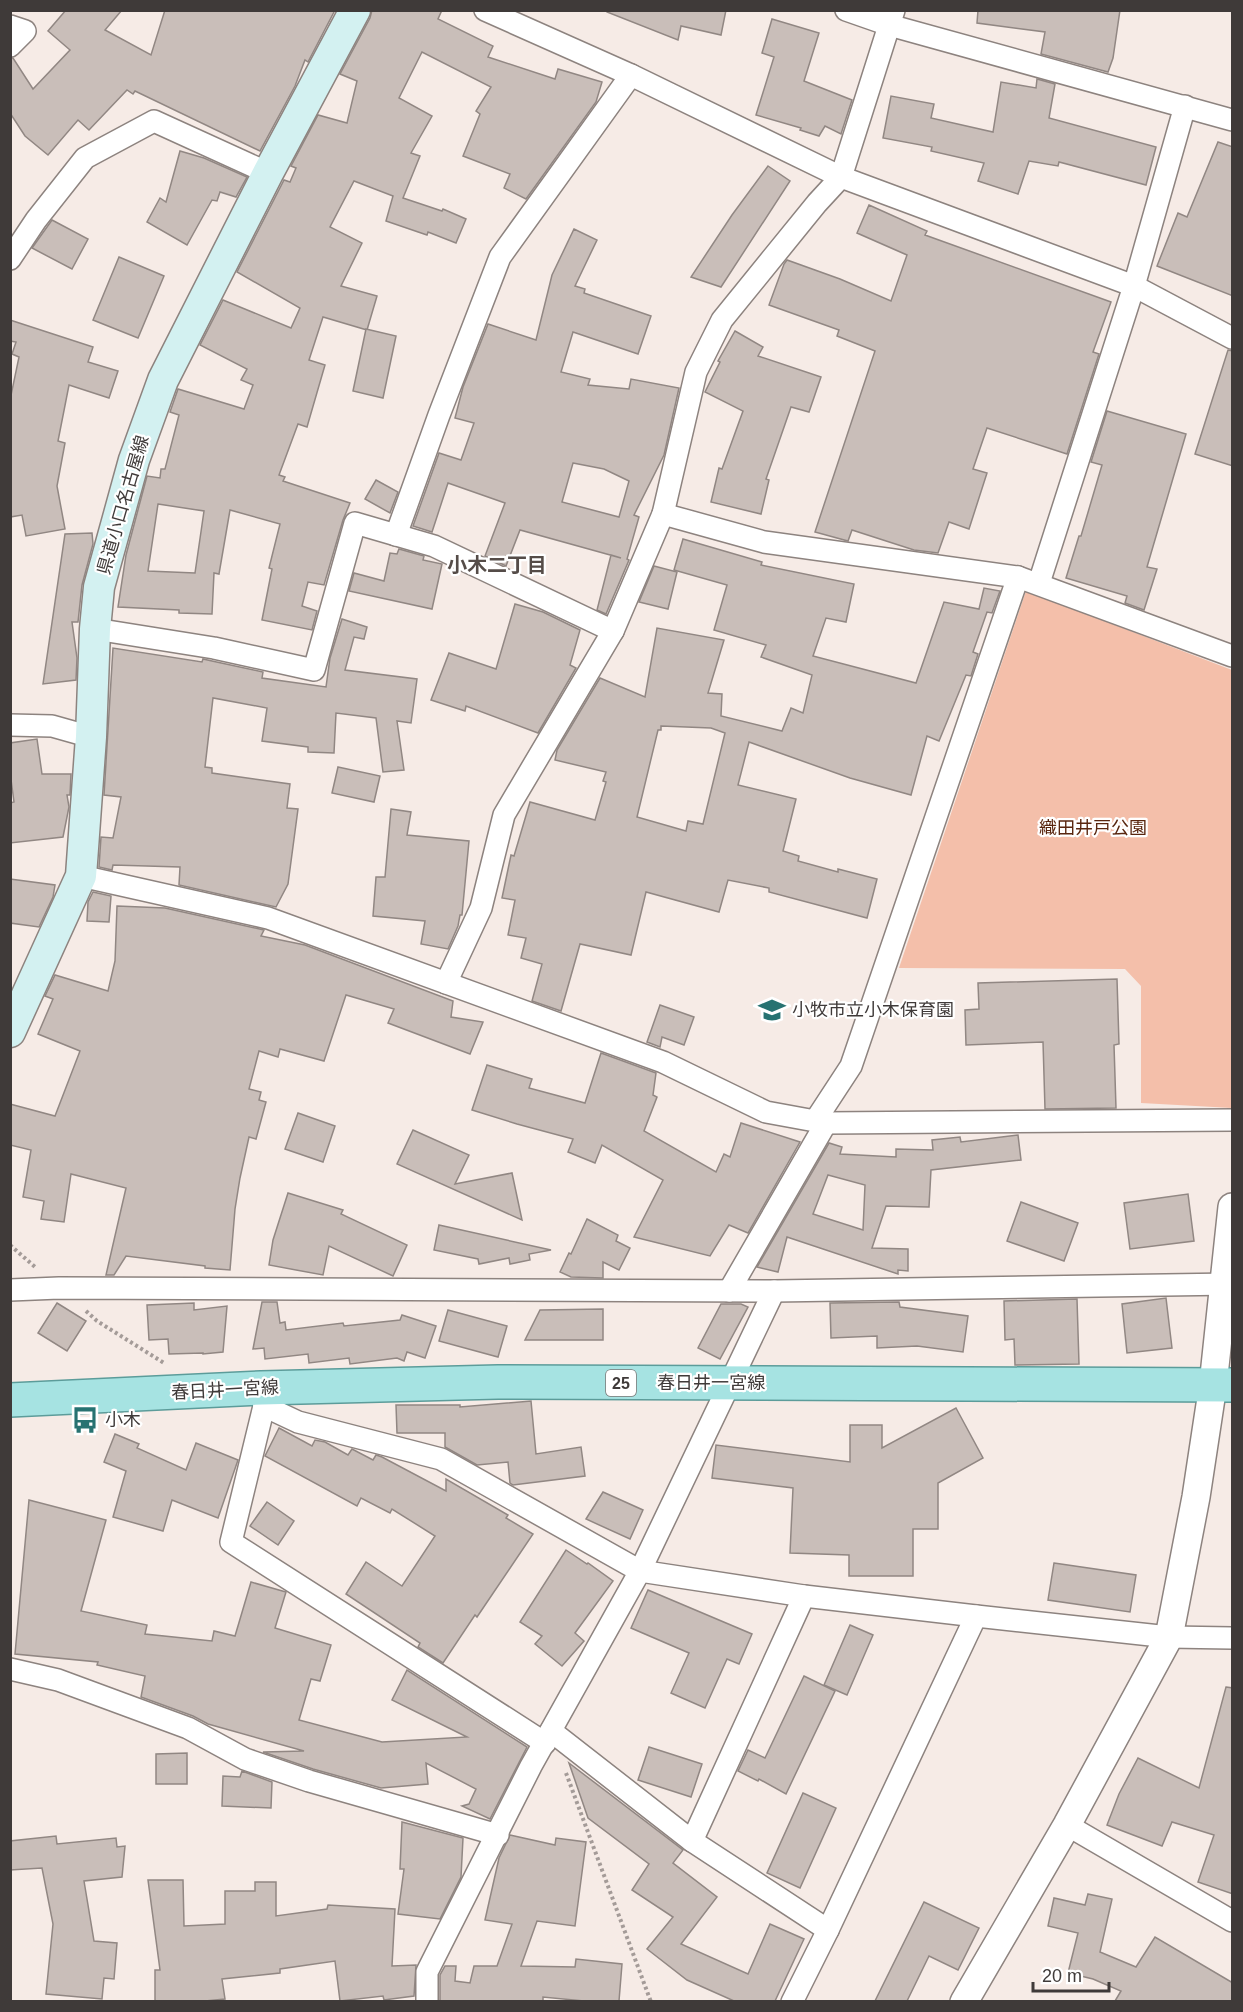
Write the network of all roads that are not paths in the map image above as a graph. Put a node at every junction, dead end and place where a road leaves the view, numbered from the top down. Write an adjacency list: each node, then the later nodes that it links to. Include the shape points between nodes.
1 (355, 10): 11 (main road, 県道小口名古屋線)
2 (485, 10): 4 (street)
3 (846, 10): 5 (street)
4 (520, 17): 8 (street)
5 (892, 18): 9 (street); 12 (street)
6 (10, 26): 7 (street, via 26,31)
7 (10, 46)
8 (631, 75): 12 (street); 17 (street, via 500,257)
9 (1185, 106): 10 (street); 14 (street)
10 (1233, 120)
11 (268, 173): 13 (street, via 154,122 85,158); 20 (main road, 県道小口名古屋線, via 164,380 134,460 99,587)
12 (841, 177): 14 (street); 16 (street, via 722,320 696,372)
13 (10, 259)
14 (1134, 286): 15 (street); 19 (street)
15 (1233, 338)
16 (663, 514): 18 (street, via 764,542); 21 (street)
17 (396, 535): 20 (street, via 355,523 314,670 214,648); 21 (street, via 434,546)
18 (1018, 577): 19 (street); 29 (street, via 851,1066)
19 (1039, 583): 22 (street)
20 (95, 630): 24 (main road, 県道小口名古屋線)
21 (613, 631): 26 (street, via 504,815 481,908)
22 (1233, 656)
23 (10, 725): 24 (street, via 52,726)
24 (91, 737): 25 (main road, 県道小口名古屋線)
25 (81, 876): 26 (street, via 268,918); 27 (main road, 県道小口名古屋線)
26 (446, 983): 29 (street, via 663,1062 766,1112)
27 (10, 1032)
28 (1233, 1120): 29 (street)
29 (820, 1122): 33 (street)
30 (1233, 1206): 31 (street)
31 (1227, 1285): 34 (street); 36 (street)
32 (10, 1290): 33 (street)
33 (729, 1291): 34 (street)
34 (774, 1291): 35 (street)
35 (730, 1384): 36 (main road, 春日井一宮線 / 25); 37 (main road, 春日井一宮線 / 25, via 498,1382); 39 (street)
36 (1223, 1385): 42 (street)
37 (262, 1397): 38 (main road, 春日井一宮線 / 25); 39 (street, via 298,1422 441,1459); 45 (street, via 231,1542)
38 (10, 1400)
39 (640, 1571): 40 (street); 45 (street)
40 (804, 1596): 41 (street); 48 (street)
41 (976, 1616): 42 (street); 50 (street)
42 (1169, 1637): 43 (street); 46 (street)
43 (1233, 1638)
44 (10, 1669): 47 (street, via 58,1680 188,1728 245,1759 309,1782)
45 (548, 1737): 47 (street); 48 (street)
46 (1067, 1826): 49 (street); 53 (street)
47 (498, 1835): 51 (street, via 427,1972)
48 (692, 1840): 50 (street)
49 (1233, 1921)
50 (828, 1930): 52 (street)
51 (427, 2001)
52 (792, 2001)
53 (964, 2001)

